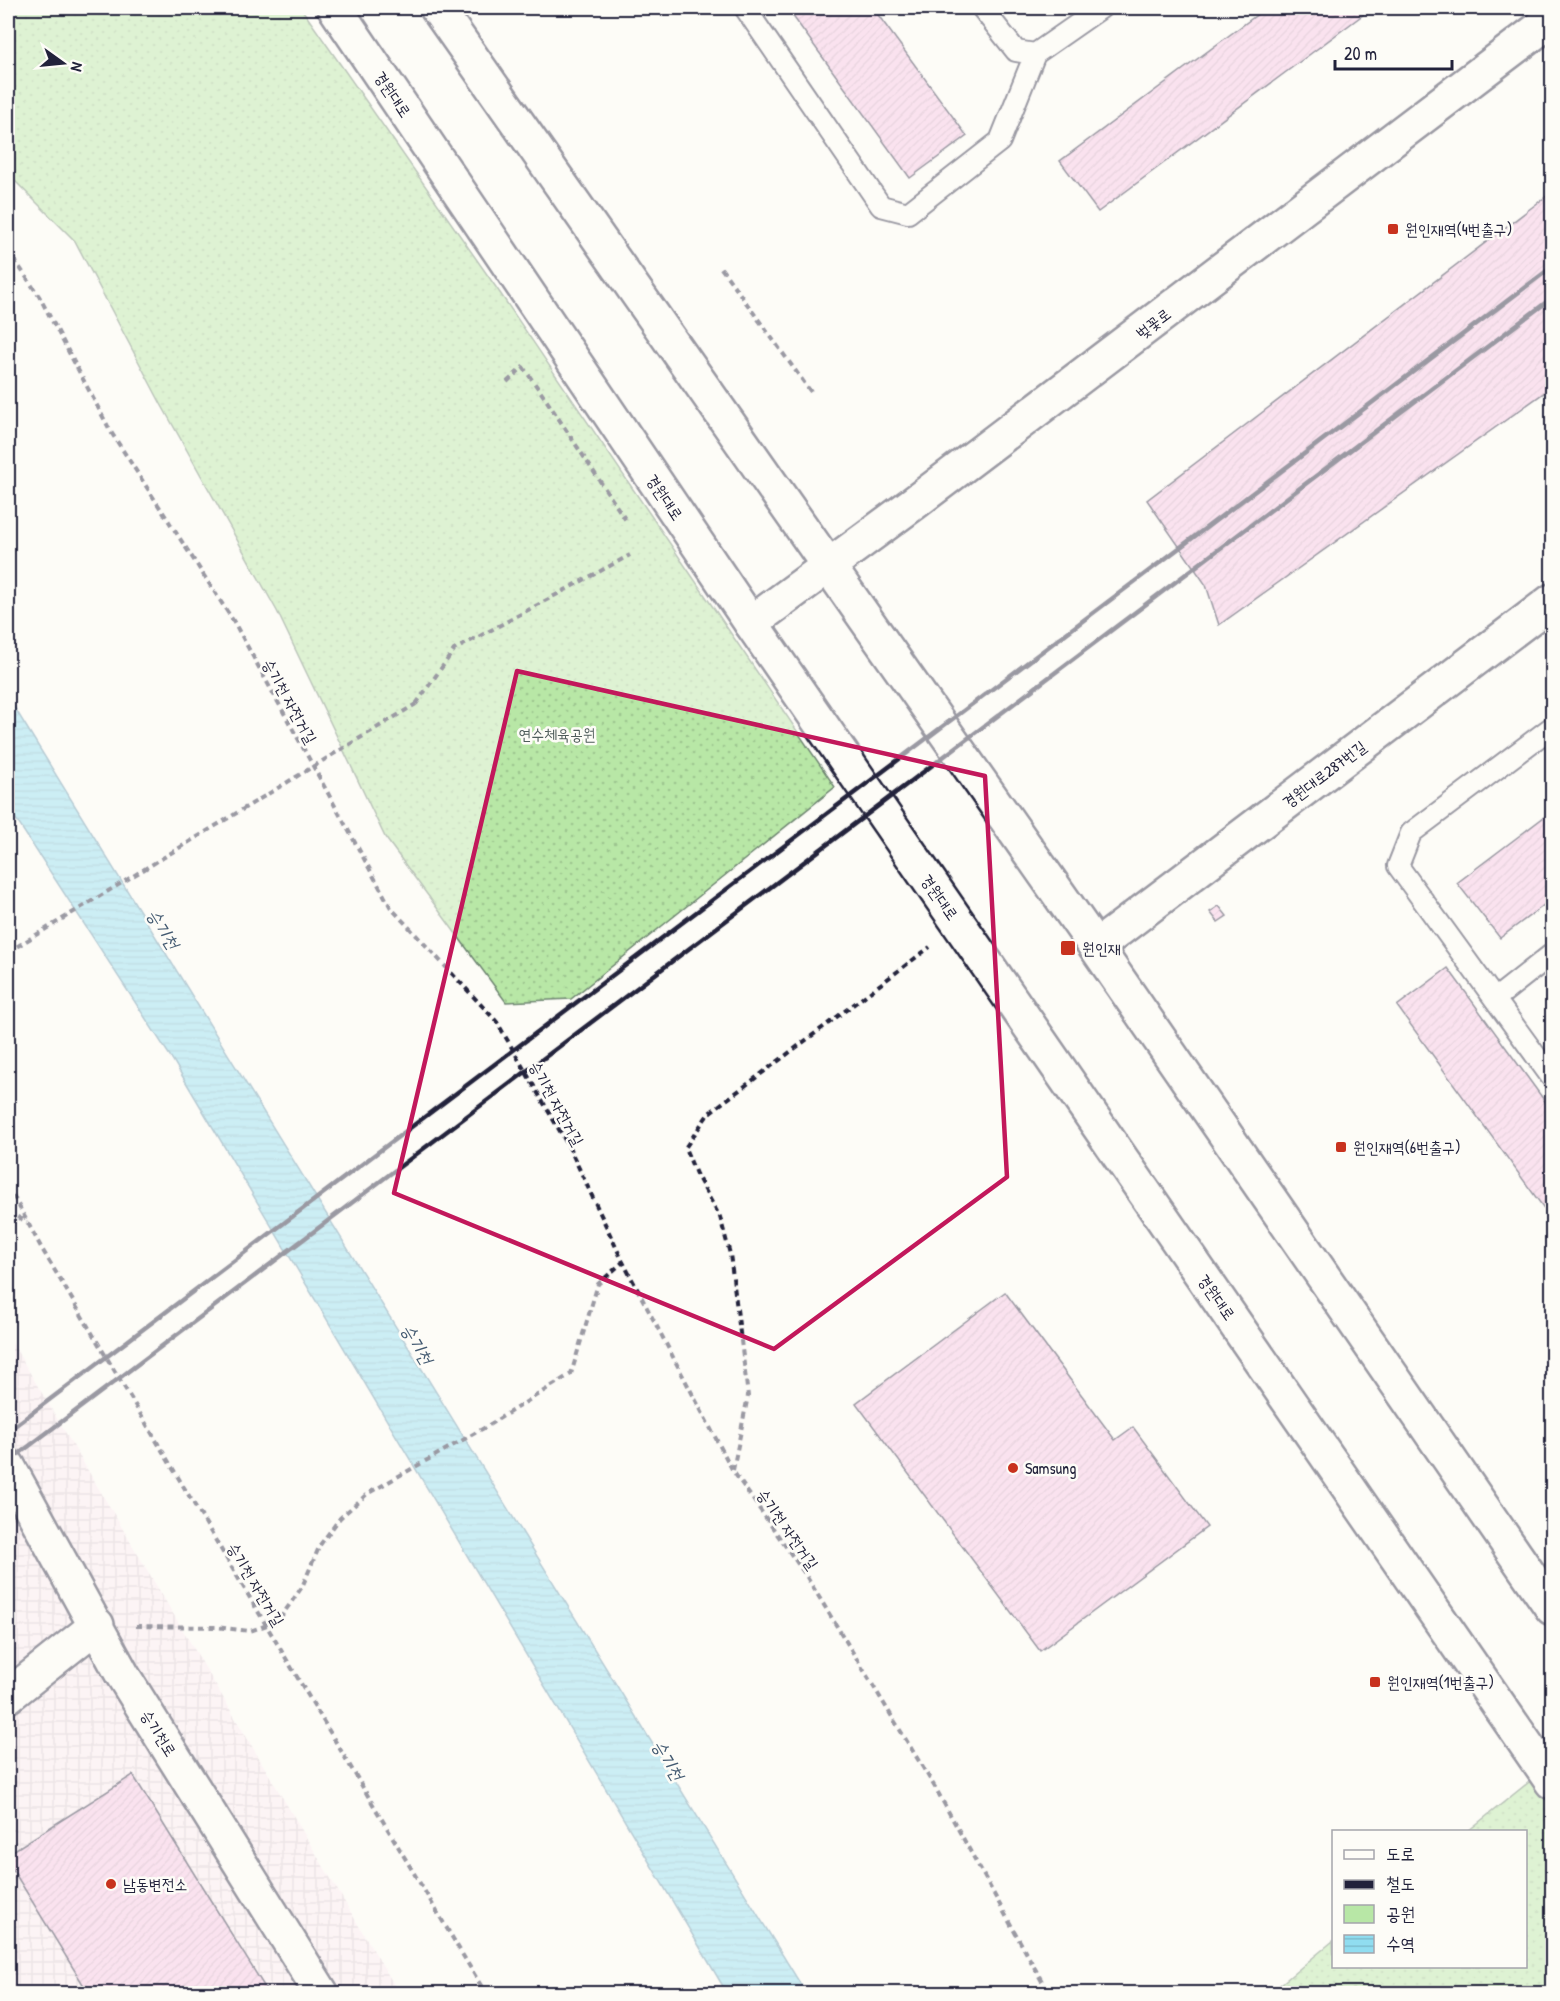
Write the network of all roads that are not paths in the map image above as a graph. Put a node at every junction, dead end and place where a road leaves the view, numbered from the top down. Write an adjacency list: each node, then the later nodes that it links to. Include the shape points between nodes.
1 (335, 8): 10 (main road, 경원대로)
2 (437, 8): 8 (main road)
3 (746, 8): 7 (lane, via 881,206 908,213 1000,141)
4 (982, 8): 7 (lane, via 1017,51)
5 (1101, 8): 7 (lane)
6 (1552, 19): 8 (main road, 벚꽃로)
7 (1035, 54)
8 (828, 566): 10 (main road, 벚꽃로); 12 (main road)
9 (1552, 601): 12 (main road, 경원대로287번길)
10 (751, 623): 20 (main road, 경원대로)
11 (1552, 727): 14 (lane, via 1411,833 1398,866)
12 (1096, 947): 17 (main road)
13 (1552, 954): 14 (lane)
14 (1495, 999): 15 (lane)
15 (1552, 1078)
16 (8, 1466): 18 (main road, 승기천로)
17 (1552, 1608)
18 (97, 1625): 19 (main road); 21 (main road, 승기천로, via 122,1674)
19 (8, 1696)
20 (1552, 1782)
21 (322, 1994)

